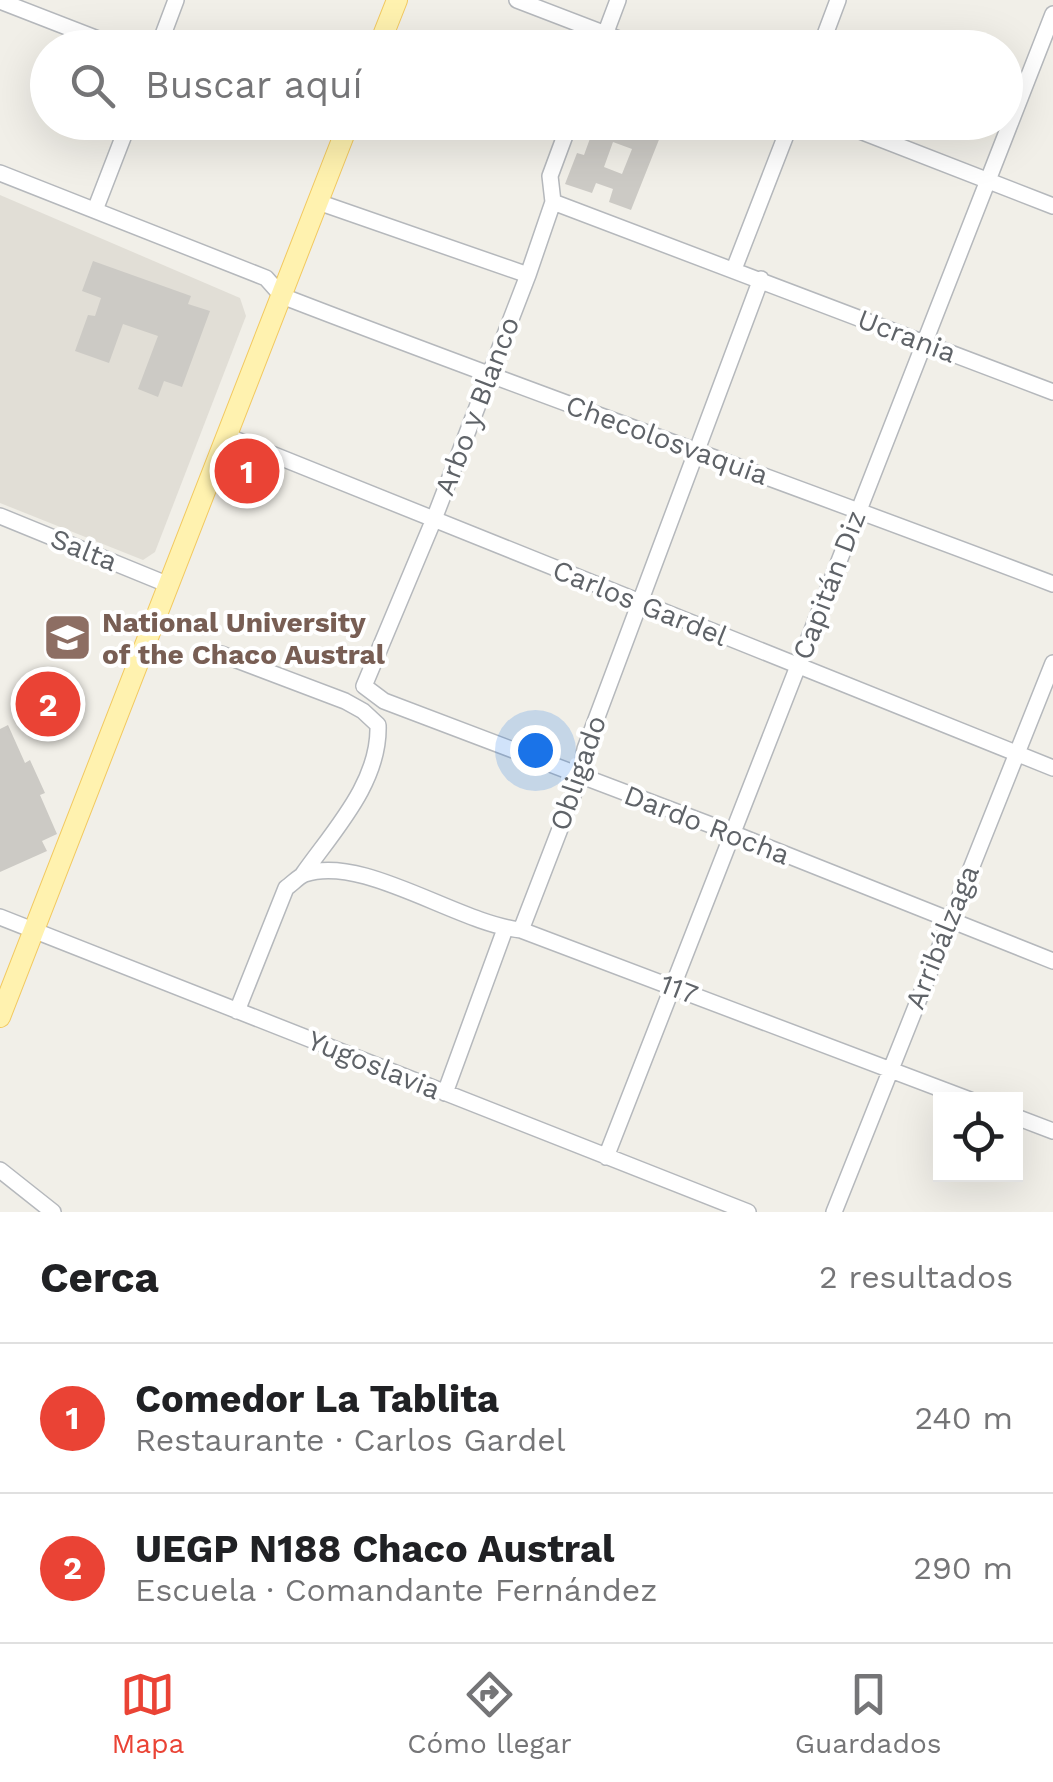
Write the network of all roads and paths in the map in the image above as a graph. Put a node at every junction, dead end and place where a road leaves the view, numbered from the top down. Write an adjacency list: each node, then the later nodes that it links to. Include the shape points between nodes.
1 (176, 0): 9 (street)
2 (397, 0): 10 (main road)
3 (516, 0): 11 (street)
4 (618, 0): 12 (street)
5 (838, 0): 13 (street)
6 (0, 1): 8 (street)
7 (1053, 14): 14 (street, Capitán Diz)
8 (74, 30)
9 (165, 30)
10 (385, 30)
11 (580, 30)
12 (606, 30)
13 (827, 30)
14 (1023, 91)
15 (122, 140): 26 (street)
16 (343, 140): 23 (main road)
17 (563, 140): 24 (street, Arbo y Blanco, via 550,176)
18 (783, 140): 27 (street)
19 (882, 140): 22 (street)
20 (1004, 140): 22 (street, Capitán Diz)
21 (0, 173): 26 (street, Checolosvaquia)
22 (988, 181): 25 (street); 31 (street, Capitán Diz)
23 (318, 202): 28 (street); 30 (main road)
24 (554, 202): 27 (street, Ucrania); 28 (street, Arbo y Blanco)
25 (1053, 206)
26 (95, 210): 30 (street, Checolosvaquia, via 266,278)
27 (734, 269): 29 (street, Ucrania)
28 (528, 275): 32 (street, Arbo y Blanco)
29 (760, 279): 31 (street, Ucrania); 35 (street, Obligado)
30 (282, 296): 32 (street, Checolosvaquia); 34 (main road)
31 (924, 343): 33 (street, Ucrania); 36 (street, Capitán Diz)
32 (489, 376): 35 (street, Checolosvaquia); 38 (street, Arbo y Blanco)
33 (1053, 392)
34 (227, 436): 38 (street, Carlos Gardel); 39 (main road)
35 (695, 449): 36 (street, Checolosvaquia); 41 (street, Obligado)
36 (859, 510): 40 (street, Checolosvaquia); 44 (street, Capitán Diz)
37 (0, 516): 39 (street, Salta)
38 (434, 519): 41 (street, Carlos Gardel); 45 (street, Arbo y Blanco)
39 (169, 584): 54 (main road)
40 (1053, 584)
41 (639, 603): 44 (street, Carlos Gardel); 48 (street, Obligado)
42 (222, 654): 50 (street, via 344,701 378,726 379,748 368,775)
43 (1053, 663): 46 (street, Arribálzaga)
44 (798, 666): 46 (street, Carlos Gardel); 49 (street, Capitán Diz)
45 (364, 686): 48 (street, Dardo Rocha, via 384,701)
46 (1016, 754): 47 (street, Carlos Gardel); 52 (street, Arribálzaga)
47 (1053, 768)
48 (580, 776): 49 (street, Dardo Rocha); 53 (street, Obligado)
49 (732, 834): 52 (street, Dardo Rocha); 56 (street, Capitán Diz)
50 (303, 874): 53 (street, 117, via 338,871); 57 (street, via 286,888)
51 (0, 916): 54 (street, Yugoslavia)
52 (948, 921): 55 (street, Dardo Rocha); 59 (street, Arribálzaga)
53 (513, 929): 56 (street, 117); 61 (street, Obligado)
54 (34, 930): 57 (street, Yugoslavia); 58 (main road)
55 (1053, 961)
56 (672, 986): 59 (street, 117); 64 (street, Capitán Diz)
57 (237, 1011): 61 (street, Yugoslavia)
58 (0, 1017)
59 (890, 1069): 60 (street, 117); 68 (street, Arribálzaga)
60 (949, 1092)
61 (445, 1094): 64 (street, Yugoslavia)
62 (1023, 1120): 63 (street)
63 (1053, 1131)
64 (606, 1156): 67 (street, Yugoslavia)
65 (0, 1170): 66 (street)
66 (52, 1212)
67 (748, 1212)
68 (834, 1212)

